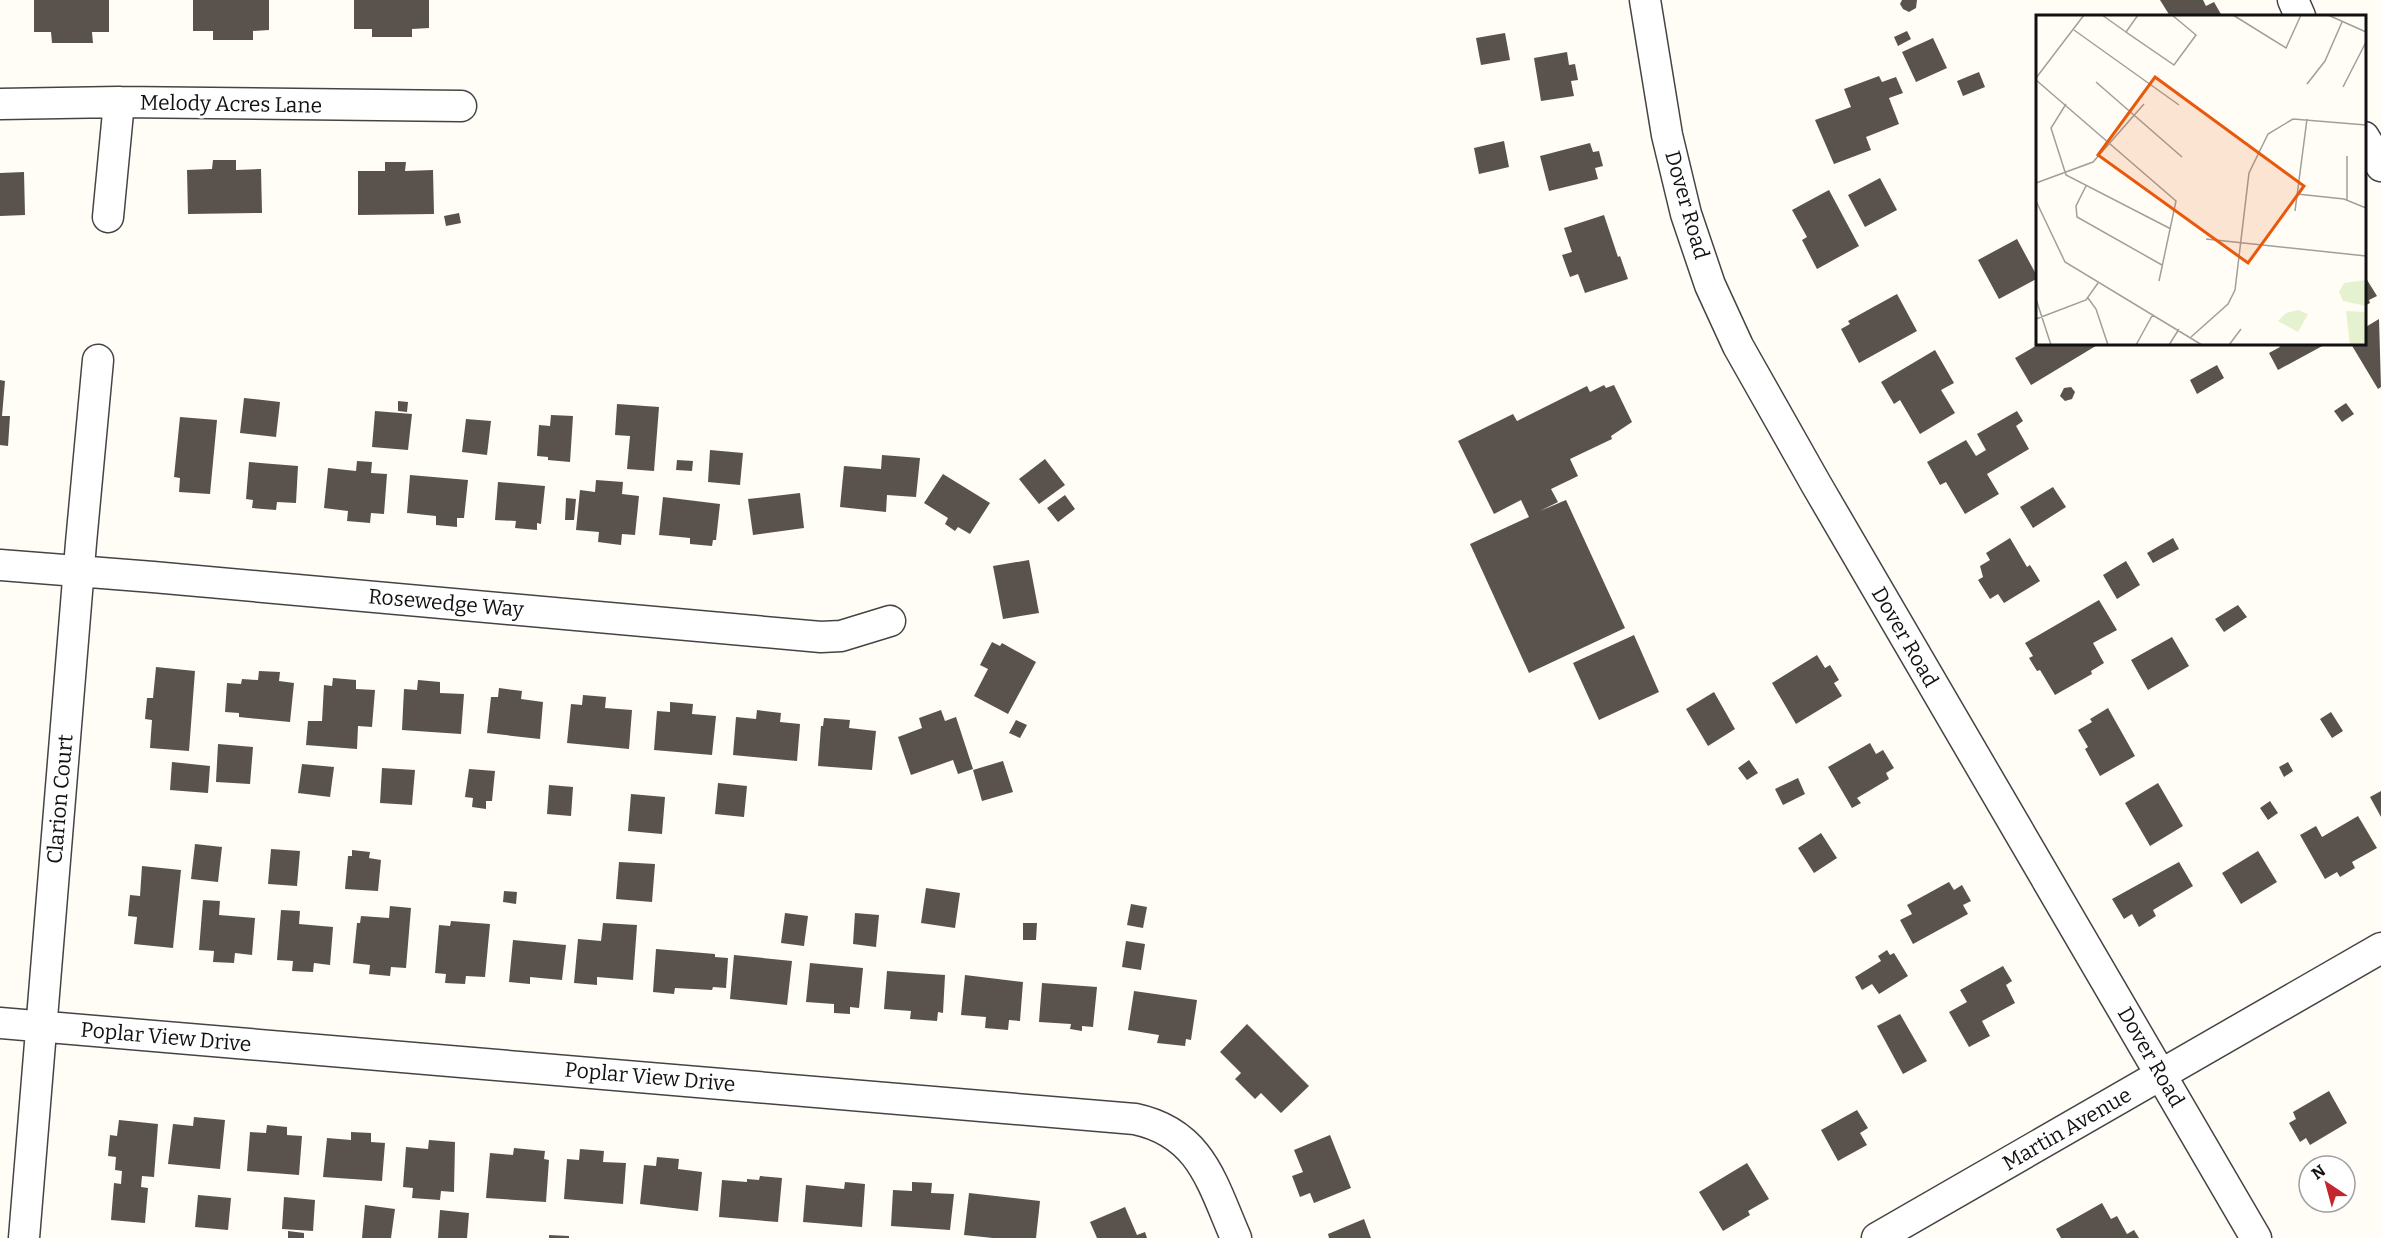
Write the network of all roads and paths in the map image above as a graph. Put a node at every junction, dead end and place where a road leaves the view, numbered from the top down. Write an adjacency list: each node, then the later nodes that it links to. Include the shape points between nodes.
1 (1645, 0): 15 (street, Dover Road, via 1667,135 1686,214 1710,285 1738,346)
2 (2293, 0): 3 (street)
3 (2300, 15)
4 (119, 102): 5 (street, Melody Acres Lane); 6 (street, Melody Acres Lane); 7 (street)
5 (0, 104)
6 (461, 106)
7 (108, 217)
8 (98, 360): 10 (street, Clarion Court)
9 (0, 565): 10 (street, Rosewedge Way)
10 (79, 572): 11 (street, Rosewedge Way, via 821,637 841,636); 14 (street, Clarion Court)
11 (890, 621)
12 (2381, 948): 15 (street, Martin Avenue)
13 (0, 1023): 14 (street, Poplar View Drive)
14 (40, 1027): 16 (street, Clarion Court); 17 (street, Poplar View Drive, via 1135,1119 1178,1136 1194,1151 1208,1172)
15 (2162, 1075): 18 (street, Martin Avenue); 19 (street, Dover Road)
16 (24, 1238)
17 (1236, 1238)
18 (1877, 1238)
19 (2256, 1238)

